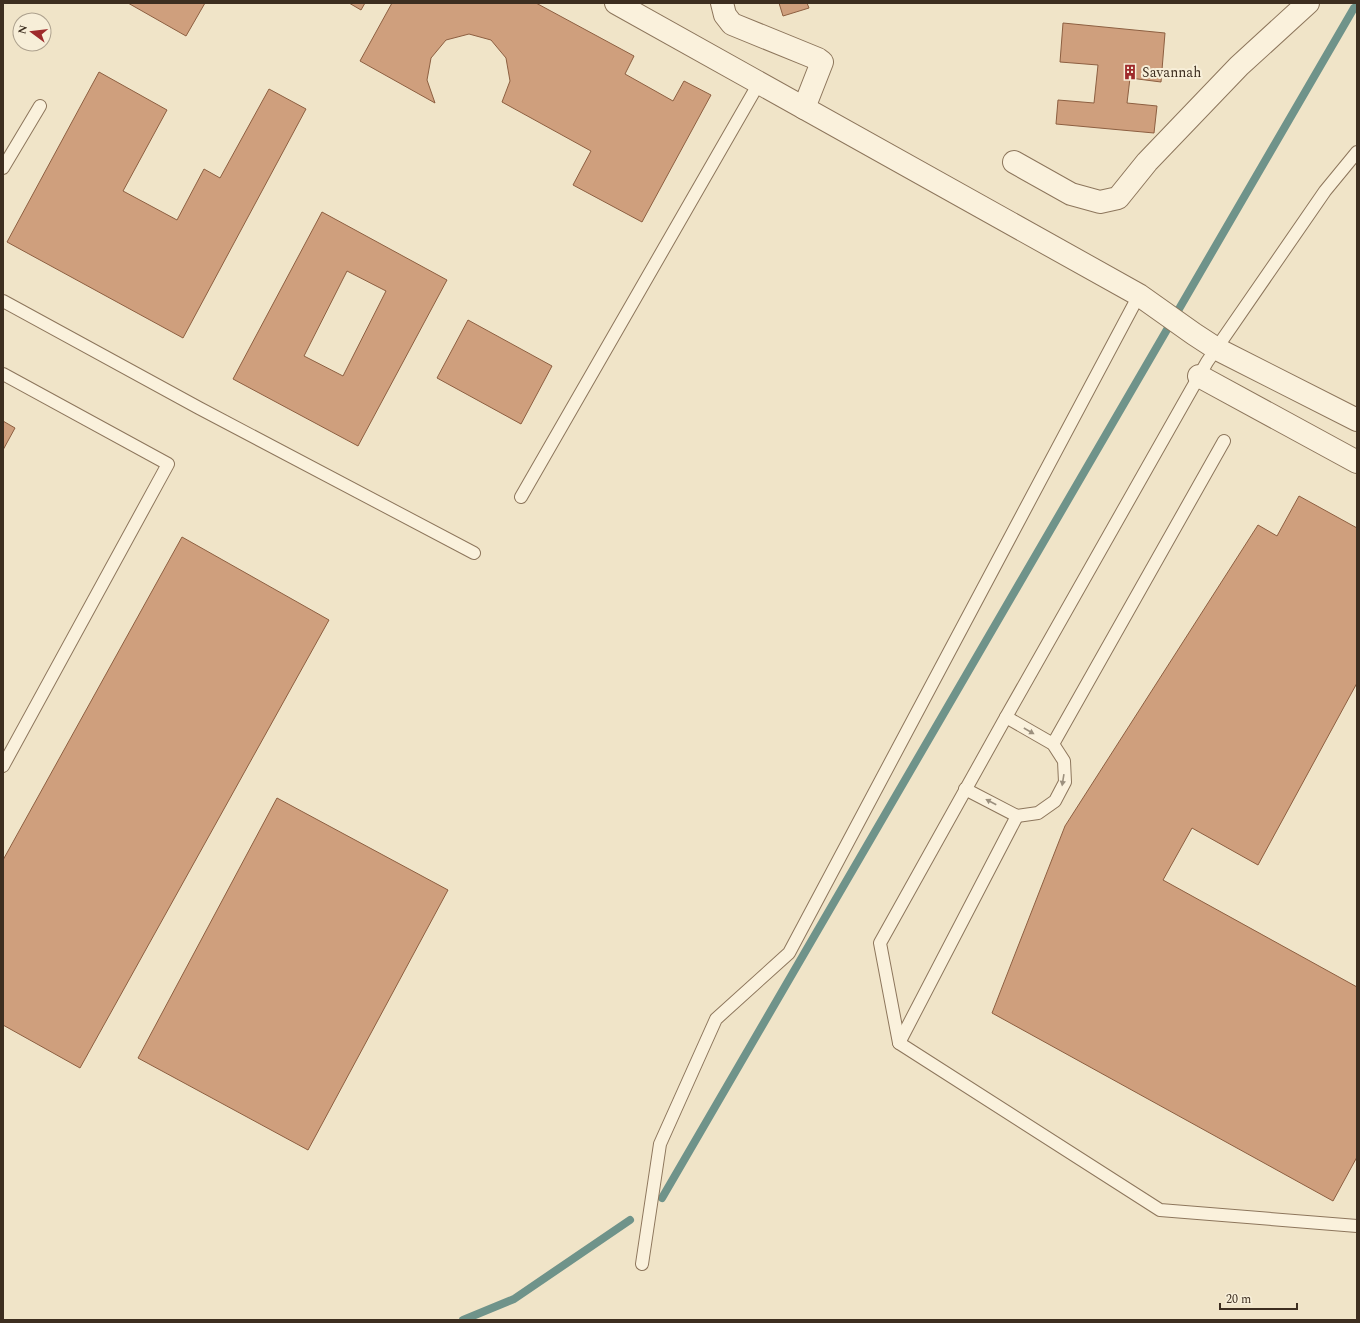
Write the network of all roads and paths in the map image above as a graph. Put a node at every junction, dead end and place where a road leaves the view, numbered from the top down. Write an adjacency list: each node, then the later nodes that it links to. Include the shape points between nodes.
1 (616, 3): 4 (street)
2 (722, 3): 6 (street, via 725,15 732,24 822,62)
3 (1308, 3): 8 (street, via 1239,66 1147,162 1118,198 1100,202 1071,194)
4 (759, 83): 6 (street); 18 (lane)
5 (40, 106): 9 (lane)
6 (804, 108): 10 (street)
7 (1357, 152): 12 (lane, via 1324,191)
8 (1014, 162)
9 (3, 168)
10 (1140, 295): 12 (street); 27 (lane, via 789,953 716,1019 660,1144)
11 (3, 301): 19 (lane)
12 (1217, 349): 14 (lane); 15 (street)
13 (3, 374): 22 (lane, via 168,464)
14 (1199, 376): 17 (street); 20 (lane)
15 (1357, 420)
16 (1224, 441): 21 (lane)
17 (1357, 462)
18 (521, 497)
19 (474, 553)
20 (1006, 717): 21 (lane, one-way to 21); 23 (lane)
21 (1053, 744): 24 (lane, one-way to 24, via 1064,761 1065,782 1055,801 1038,813)
22 (3, 766)
23 (966, 789): 24 (lane, one-way to 23); 25 (lane, via 880,943)
24 (1017, 816): 25 (lane)
25 (899, 1043): 26 (lane, via 1160,1210)
26 (1357, 1226)
27 (642, 1264)

